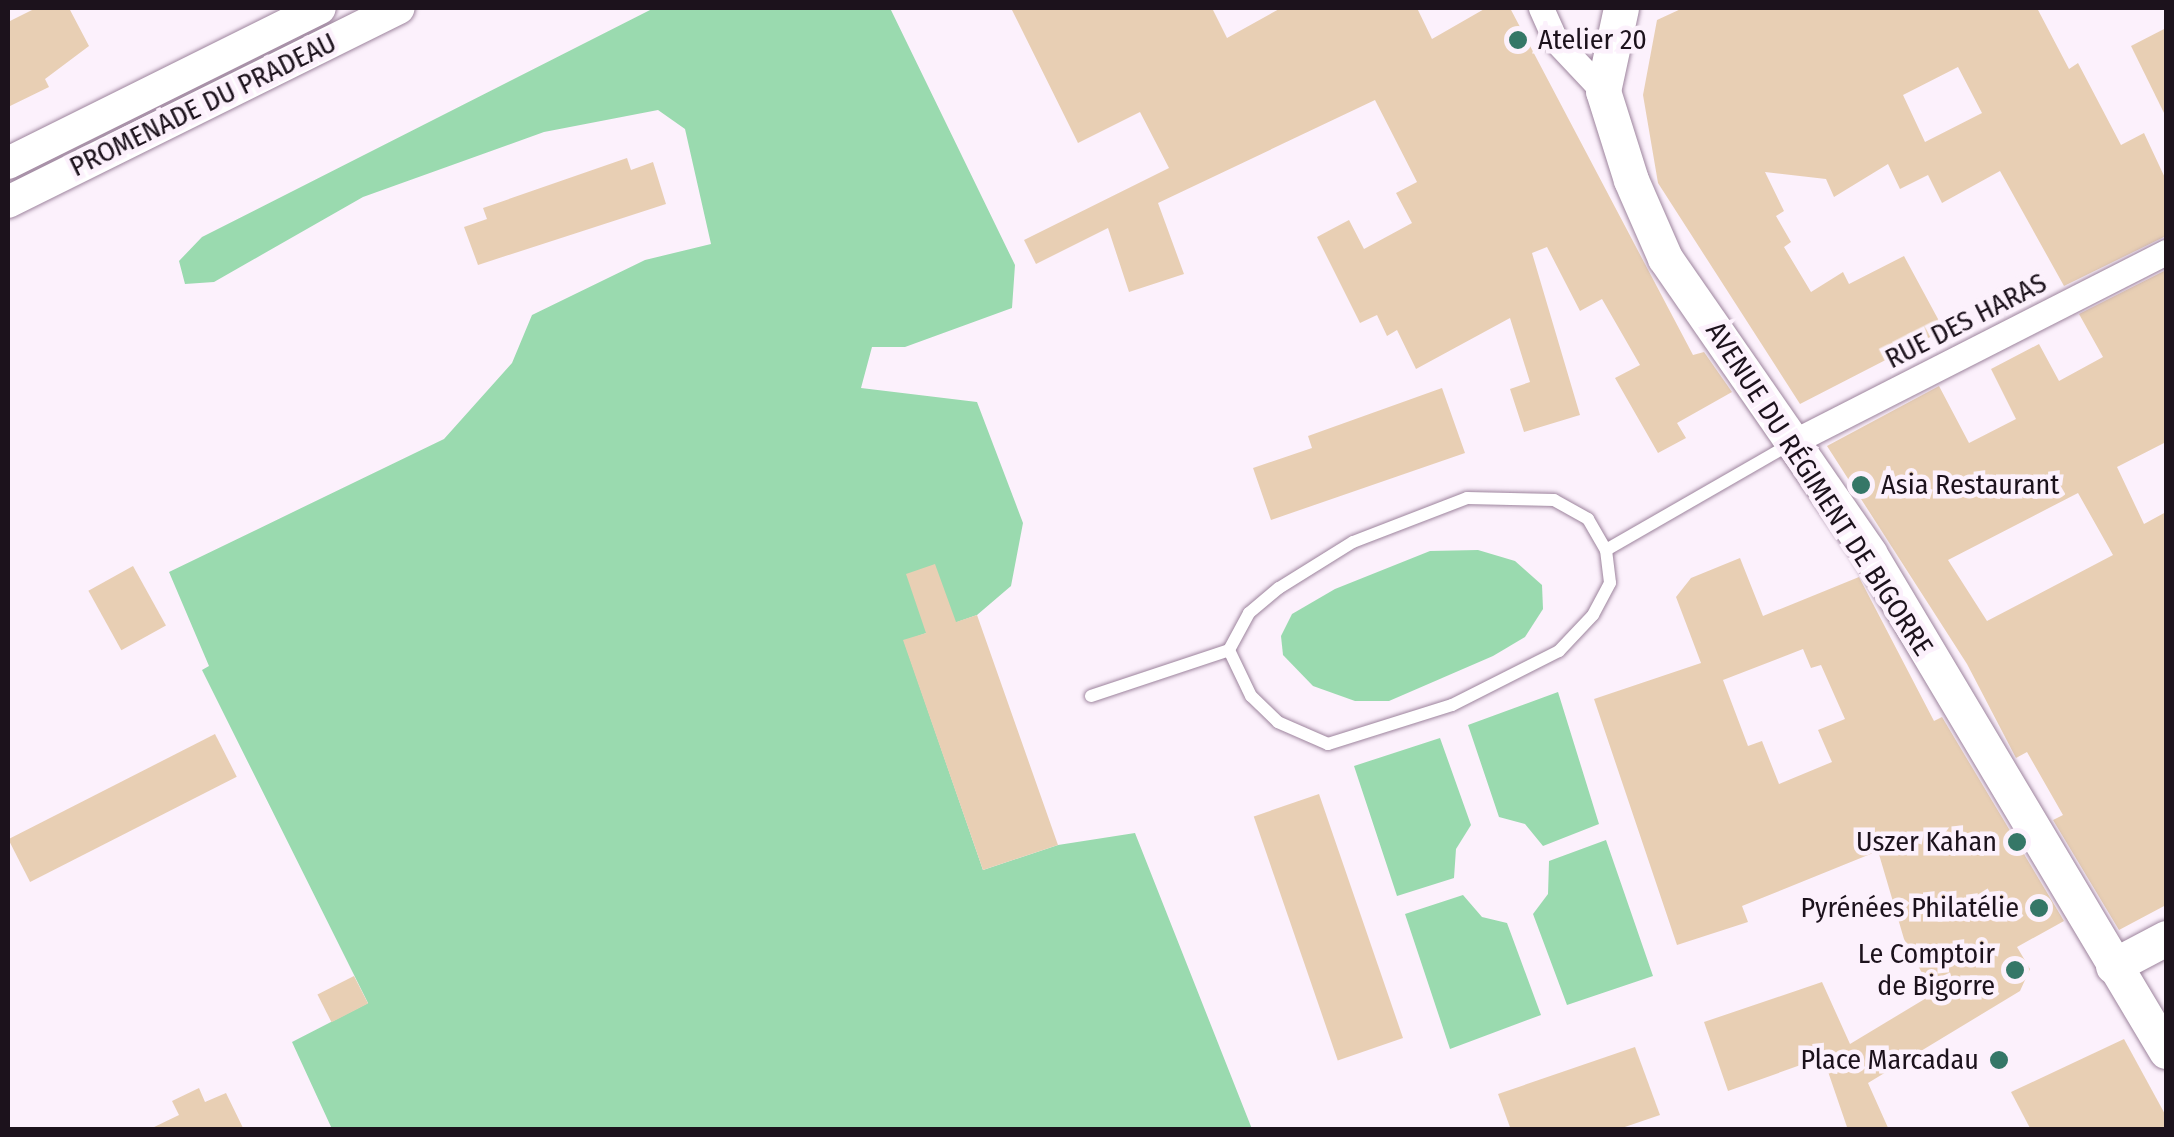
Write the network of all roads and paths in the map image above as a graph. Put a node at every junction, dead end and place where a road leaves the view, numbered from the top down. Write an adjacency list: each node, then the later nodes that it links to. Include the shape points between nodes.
1 (399, 8): 5 (street, PROMENADE DU PRADEAU)
2 (1541, 8): 6 (street, via 1555,40)
3 (1620, 8): 6 (main road)
4 (309, 10): 5 (street, via 307,38); 7 (street, PROMENADE DU PRADEAU)
5 (290, 61): 8 (street, PROMENADE DU PRADEAU)
6 (1603, 91): 10 (main road, AVENUE DU RÉGIMENT DE BIGORRE, via 1665,258)
7 (8, 163)
8 (8, 202)
9 (2166, 252): 10 (street, RUE DES HARAS)
10 (1792, 442): 11 (lane); 15 (main road, AVENUE DU RÉGIMENT DE BIGORRE, via 1869,554)
11 (1606, 550): 12 (lane, via 1588,519 1554,500 1467,498 1353,542 1278,588 1249,613); 12 (lane, via 1610,584 1559,652 1452,705 1328,744 1278,722 1252,696)
12 (1228, 650): 13 (lane)
13 (1091, 696)
14 (2166, 938): 15 (main road)
15 (2114, 966): 16 (main road, AVENUE DU RÉGIMENT DE BIGORRE)
16 (2166, 1050)

